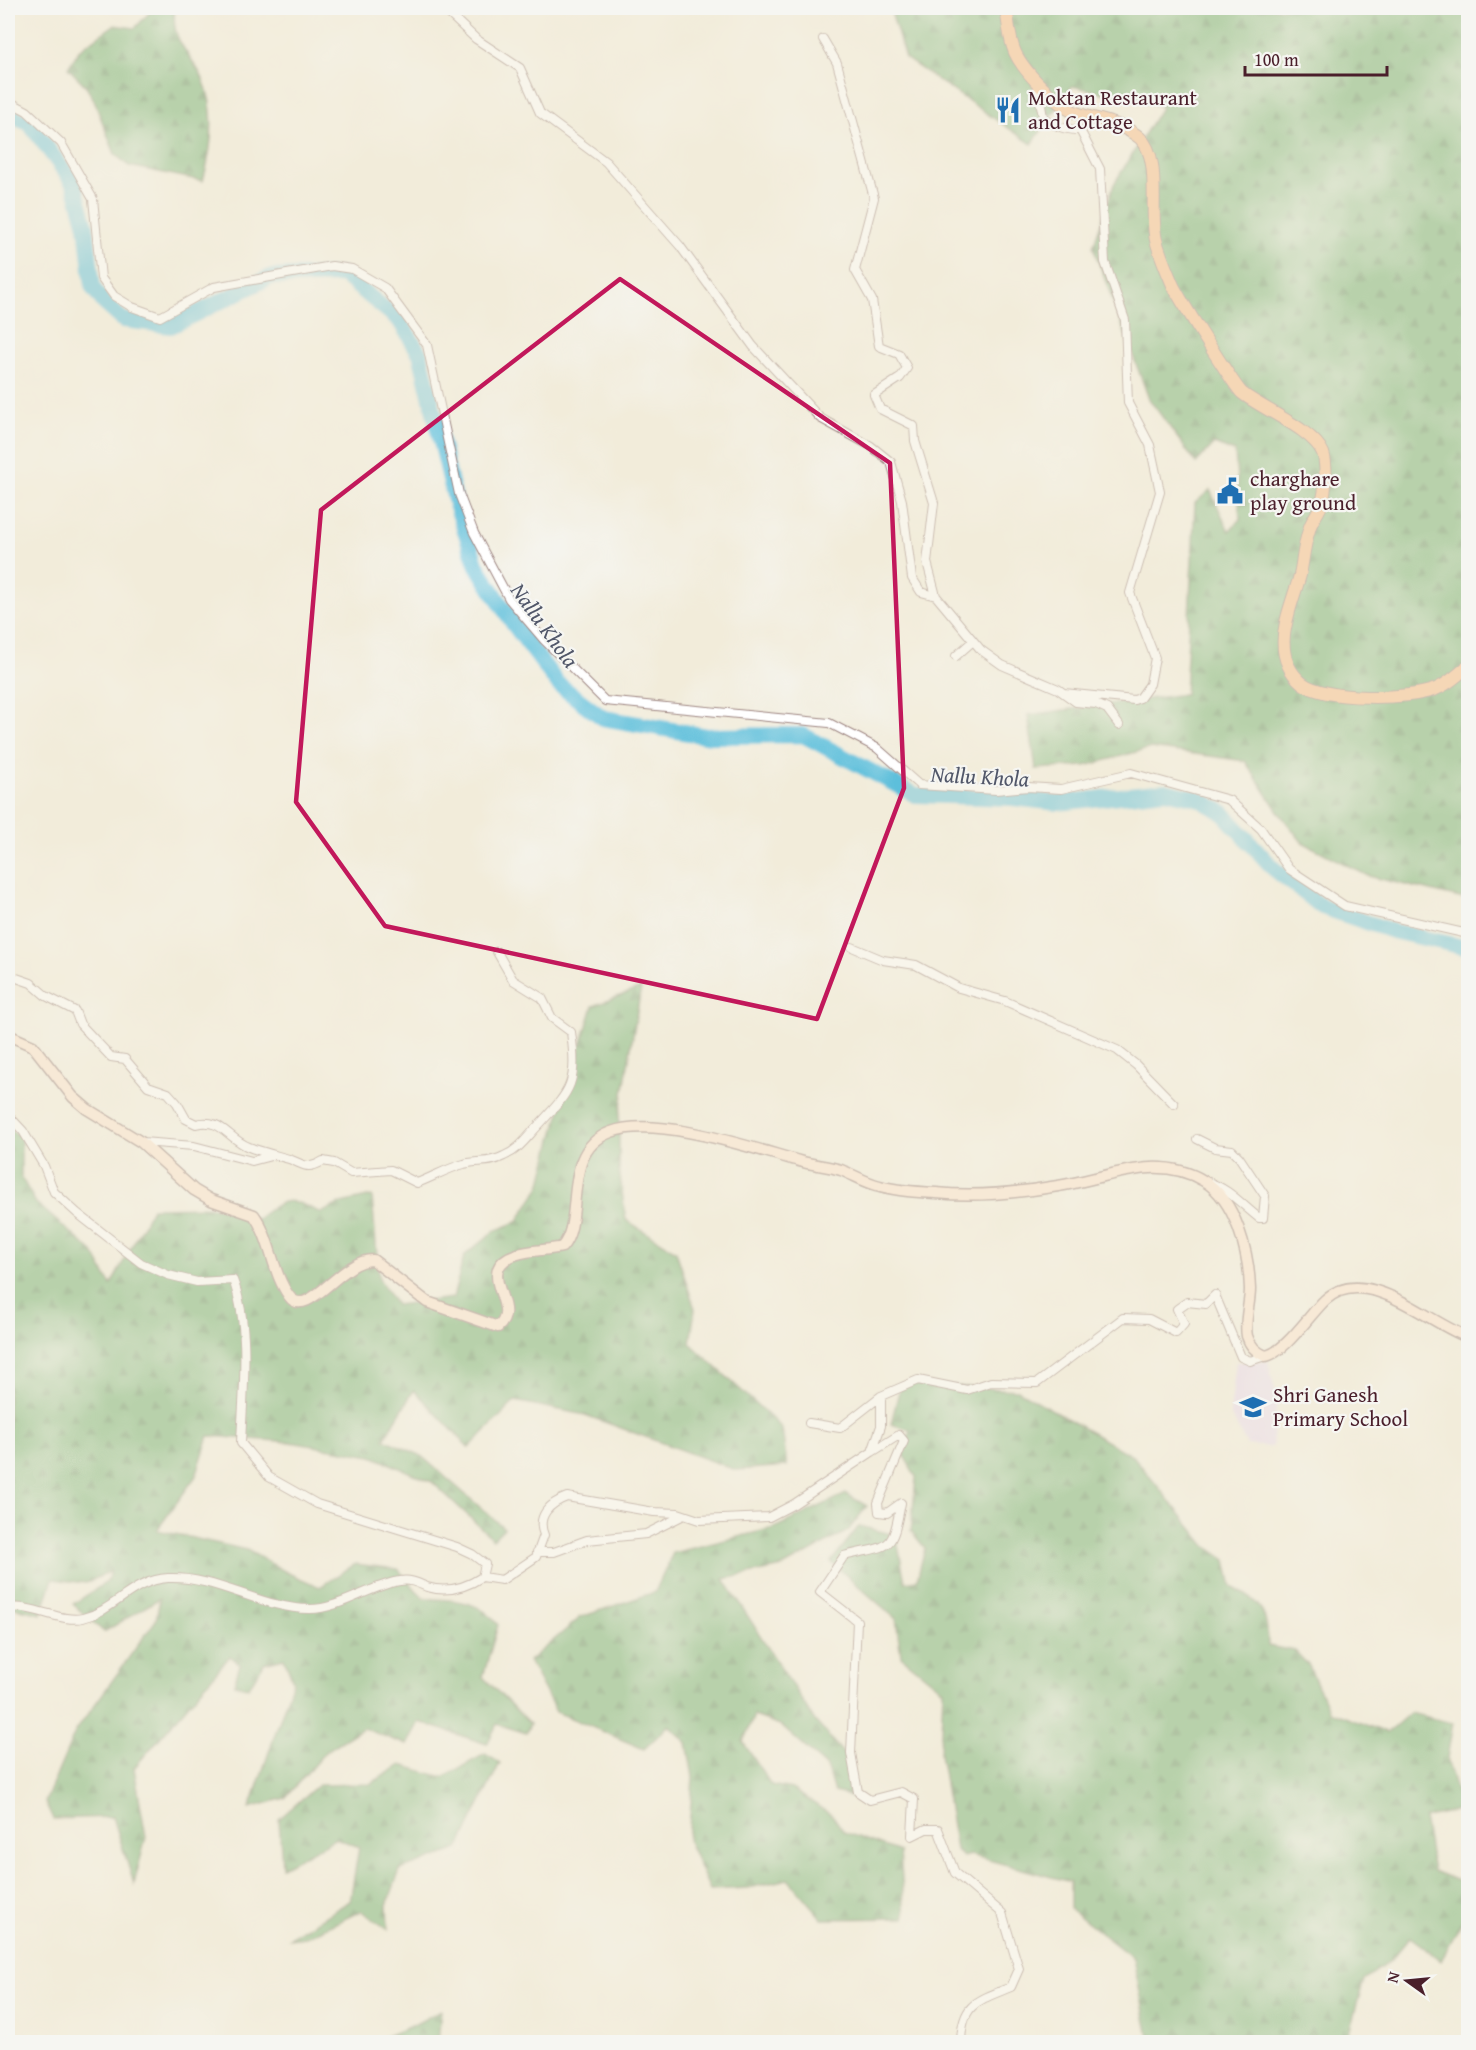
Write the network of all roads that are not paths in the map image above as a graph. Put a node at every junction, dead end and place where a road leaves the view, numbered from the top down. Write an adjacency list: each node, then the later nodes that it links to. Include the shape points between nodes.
1 (443, 8): 6 (street, via 476,39 520,68 540,113 606,162 680,246 753,346 820,417 891,462 902,501 912,578 921,592)
2 (1006, 8): 4 (main road, via 1013,50)
3 (823, 39): 6 (street, via 837,63 874,198 855,270 872,300 879,346 899,354 907,368 900,378 874,395 880,409 914,426 934,503 927,562)
4 (1037, 83): 9 (main road, via 1075,113 1113,124 1140,138 1151,157 1156,239 1173,287 1240,392 1306,433 1323,452 1322,504 1310,526 1286,616 1283,644 1287,664 1302,683 1322,692 1379,696 1435,690); 10 (street, via 1043,117 1067,130 1080,130 1100,169 1105,262 1125,320 1128,403 1149,445 1160,492 1130,593 1155,658 1150,684 1134,700)
5 (8, 101): 12 (street, via 27,111 61,143 93,199 101,278 114,296 132,307 160,317 214,287 332,266 352,269 385,288 427,345 459,494 474,533 510,599 605,701 829,723 877,748 919,785 1061,789 1131,773 1229,800 1261,829 1289,869 1345,906)
6 (936, 596): 7 (street)
7 (973, 641): 8 (street); 10 (street, via 1002,665)
8 (956, 656)
9 (1468, 666)
10 (1064, 693): 11 (street, via 1076,702 1107,709)
11 (1119, 725)
12 (1468, 934)
13 (852, 947): 17 (street, via 883,960 916,965 959,988 1005,1001 1117,1050)
14 (497, 952): 21 (street, via 513,980 542,998 552,1018 571,1032 575,1065 571,1084 556,1109 521,1145 494,1160 466,1163 417,1183 391,1170 351,1173 334,1163 301,1166)
15 (8, 975): 21 (street, via 31,983 75,1011 80,1024 111,1057 125,1059 148,1086 168,1093 186,1119 222,1126 237,1140)
16 (8, 1035): 20 (main road, via 33,1046 62,1086 87,1109)
17 (1174, 1104)
18 (8, 1115): 30 (street, via 23,1131 44,1166 54,1192 141,1263 197,1282 233,1280 241,1301 241,1443 269,1477 317,1504 472,1554 485,1564)
19 (1197, 1139): 22 (street, via 1215,1148 1232,1150 1239,1157 1265,1196 1263,1218 1235,1200 1223,1186)
20 (141, 1142): 21 (street, via 194,1146 252,1161); 22 (main road, via 194,1190 254,1215 282,1285 298,1304 316,1296 355,1264 373,1260 427,1302 494,1327 504,1318 504,1301 497,1280 503,1261 511,1255 562,1247 571,1232 575,1181 580,1167 599,1138 624,1128 707,1137 838,1169 878,1186 966,1196 1041,1189 1158,1166)
21 (271, 1156)
22 (1204, 1181): 24 (main road, via 1219,1192 1230,1208 1248,1268 1248,1339)
23 (1467, 1338): 24 (main road, via 1393,1295 1349,1290 1327,1298 1279,1351)
24 (1265, 1356): 25 (street, via 1250,1361 1240,1357 1215,1295 1206,1304 1187,1302 1177,1309 1184,1324 1176,1333 1149,1319 1123,1318 1037,1383 991,1382 967,1390 918,1380)
25 (881, 1396): 26 (street, via 840,1428); 27 (street, via 881,1426)
26 (809, 1423)
27 (872, 1452): 28 (street, via 769,1517 710,1521); 32 (street, via 899,1435 904,1441 878,1503 879,1512 887,1513 901,1503 894,1538 889,1545 844,1556 820,1592 857,1621 851,1754 858,1792 870,1800 901,1792 914,1799 912,1836 926,1829 938,1829 955,1874 1002,1913 1019,1969 1011,1988 974,2003 962,2020)
28 (682, 1516): 29 (street, via 646,1534 587,1540); 29 (street, via 567,1497 544,1512 544,1535)
29 (537, 1552): 30 (street, via 536,1557 502,1580)
30 (482, 1577): 31 (street, via 460,1590 398,1581 312,1609 276,1606 227,1588 169,1578 139,1584 97,1613 81,1619 33,1608)
31 (8, 1608)
32 (961, 2043)

